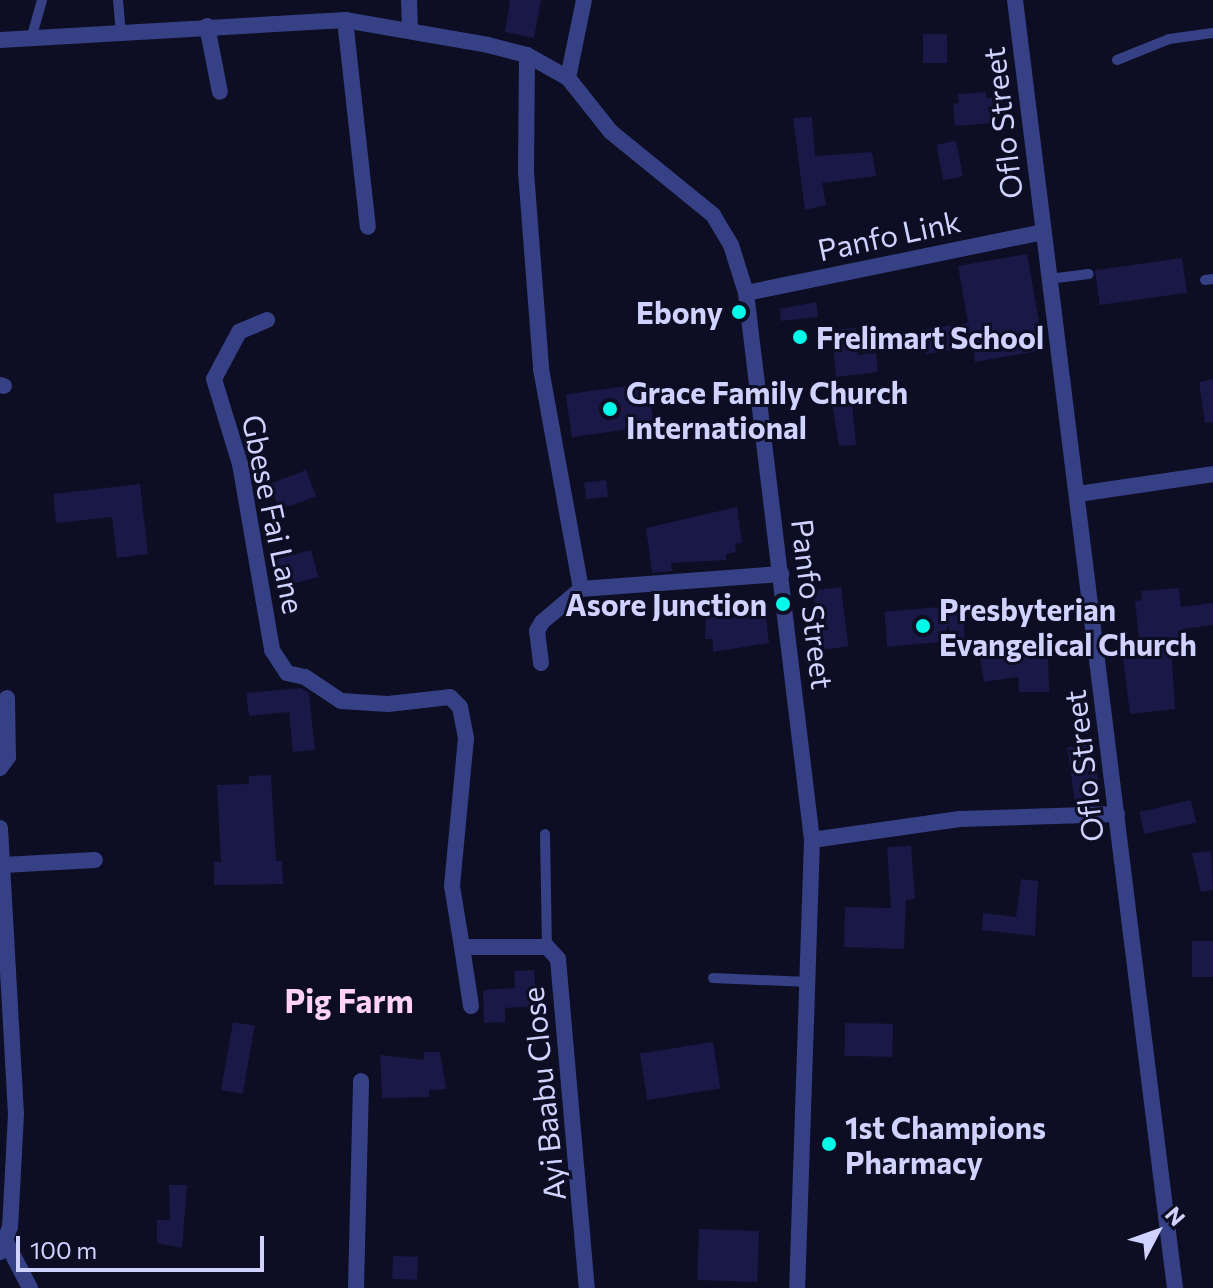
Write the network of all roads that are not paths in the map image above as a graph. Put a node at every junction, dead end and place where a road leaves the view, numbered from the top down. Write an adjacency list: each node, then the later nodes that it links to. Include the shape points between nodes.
1 (42, 0): 11 (lane)
2 (118, 0): 9 (lane)
3 (409, 0): 8 (street)
4 (584, 0): 15 (street)
5 (1015, 0): 18 (street, Oflo Street)
6 (345, 20): 7 (street); 8 (street); 17 (street)
7 (207, 26): 9 (street); 16 (street)
8 (410, 29): 13 (street)
9 (121, 33): 11 (street)
10 (1213, 33): 14 (lane, via 1169,39)
11 (31, 39): 12 (street)
12 (0, 40)
13 (527, 55): 15 (street); 26 (street, via 526,172 541,369)
14 (1117, 60)
15 (568, 78): 21 (street, Panfo Street, via 611,132 713,215 731,245)
16 (220, 92)
17 (368, 227)
18 (1043, 232): 20 (street, Oflo Street); 21 (street, Panfo Link)
19 (1089, 274): 20 (lane)
20 (1049, 279): 24 (street, Oflo Street)
21 (746, 293): 25 (street, Panfo Street)
22 (267, 320): 36 (street, Gbese Fai Lane, via 239,332 214,379 240,464 272,650 287,673 305,677 341,701 388,704 450,697 460,707 466,738 452,886)
23 (1213, 474): 24 (street)
24 (1078, 494): 30 (street, Oflo Street)
25 (781, 574): 26 (street); 33 (street, Panfo Street)
26 (581, 589): 27 (street, via 537,631)
27 (541, 663)
28 (7, 698): 29 (street, via 8,757)
29 (0, 768)
30 (1117, 814): 33 (street, via 960,819); 47 (street, Oflo Street)
31 (0, 828): 35 (street)
32 (545, 834): 37 (lane)
33 (812, 840): 39 (street, Panfo Street)
34 (95, 860): 35 (street)
35 (3, 865): 42 (street, via 16,1114)
36 (462, 947): 37 (street, Ayi Baabu Close); 40 (street, Ayi Baabu Close)
37 (547, 947): 45 (street, Ayi Baabu Close, via 558,959)
38 (713, 978): 39 (lane)
39 (809, 982): 46 (street, Panfo Street, via 801,1068)
40 (471, 1006)
41 (361, 1081): 44 (street)
42 (3, 1247): 43 (street)
43 (30, 1288)
44 (356, 1288)
45 (587, 1288)
46 (797, 1288)
47 (1175, 1288)

